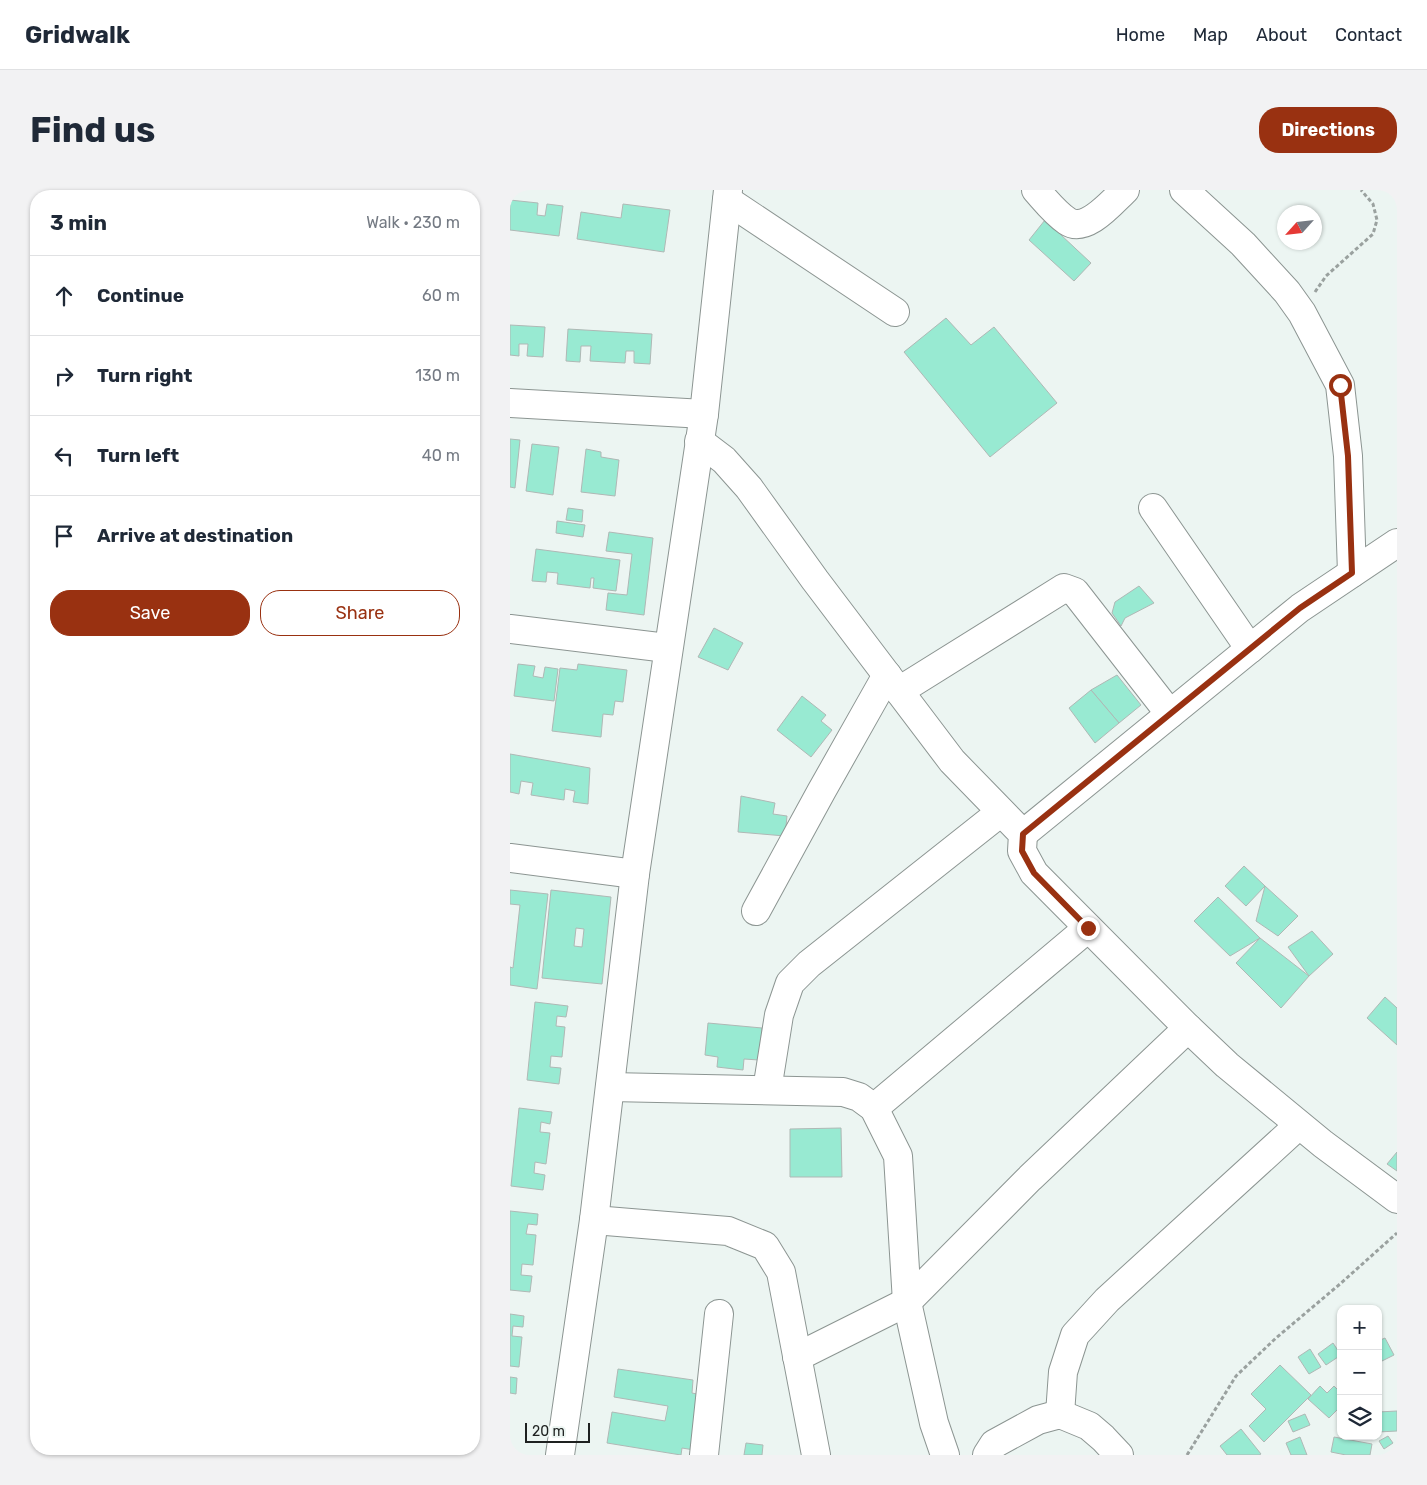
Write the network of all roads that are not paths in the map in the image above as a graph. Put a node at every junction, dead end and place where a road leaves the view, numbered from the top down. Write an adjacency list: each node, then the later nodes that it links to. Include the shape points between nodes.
1 (1036, 190): 2 (street, via 1068,222 1078,224 1091,221)
2 (1125, 190)
3 (1184, 190): 11 (street, via 1243,244 1287,292 1302,313 1340,385 1348,456)
4 (728, 195): 5 (street); 7 (street)
5 (895, 312)
6 (510, 403): 7 (street)
7 (704, 414): 8 (street)
8 (698, 441): 13 (street); 15 (street, via 724,460 750,488)
9 (1154, 508): 14 (street)
10 (1397, 543): 11 (street)
11 (1352, 573): 14 (street, via 1300,608)
12 (510, 629): 13 (street)
13 (668, 648): 20 (street)
14 (1250, 649): 16 (street)
15 (893, 683): 16 (street, via 1064,588 1075,592); 17 (street, via 952,761); 21 (street, via 821,792)
16 (1170, 714): 18 (street)
17 (1001, 812): 18 (street); 25 (street, via 809,964 790,983 779,1015)
18 (1023, 834): 22 (street, via 1022,851 1034,873)
19 (510, 858): 20 (street)
20 (635, 874): 24 (street)
21 (756, 911)
22 (1088, 928): 23 (street); 26 (street)
23 (1188, 1028): 27 (street); 30 (street, via 1030,1178)
24 (610, 1087): 25 (street); 29 (street)
25 (767, 1090): 26 (street, via 843,1092 859,1097)
26 (874, 1108): 30 (street, via 898,1156)
27 (1299, 1125): 28 (street); 33 (street, via 1107,1300 1075,1334 1063,1372)
28 (1397, 1199)
29 (594, 1220): 32 (street, via 728,1231 765,1246 781,1272); 34 (street)
30 (907, 1302): 32 (street); 37 (street, via 934,1423)
31 (719, 1314): 35 (street)
32 (797, 1356): 36 (street)
33 (1060, 1414): 38 (street, via 1038,1420 994,1444); 39 (street, via 1089,1426)
34 (560, 1455)
35 (704, 1455)
36 (816, 1455)
37 (945, 1455)
38 (987, 1455)
39 (1119, 1455)

